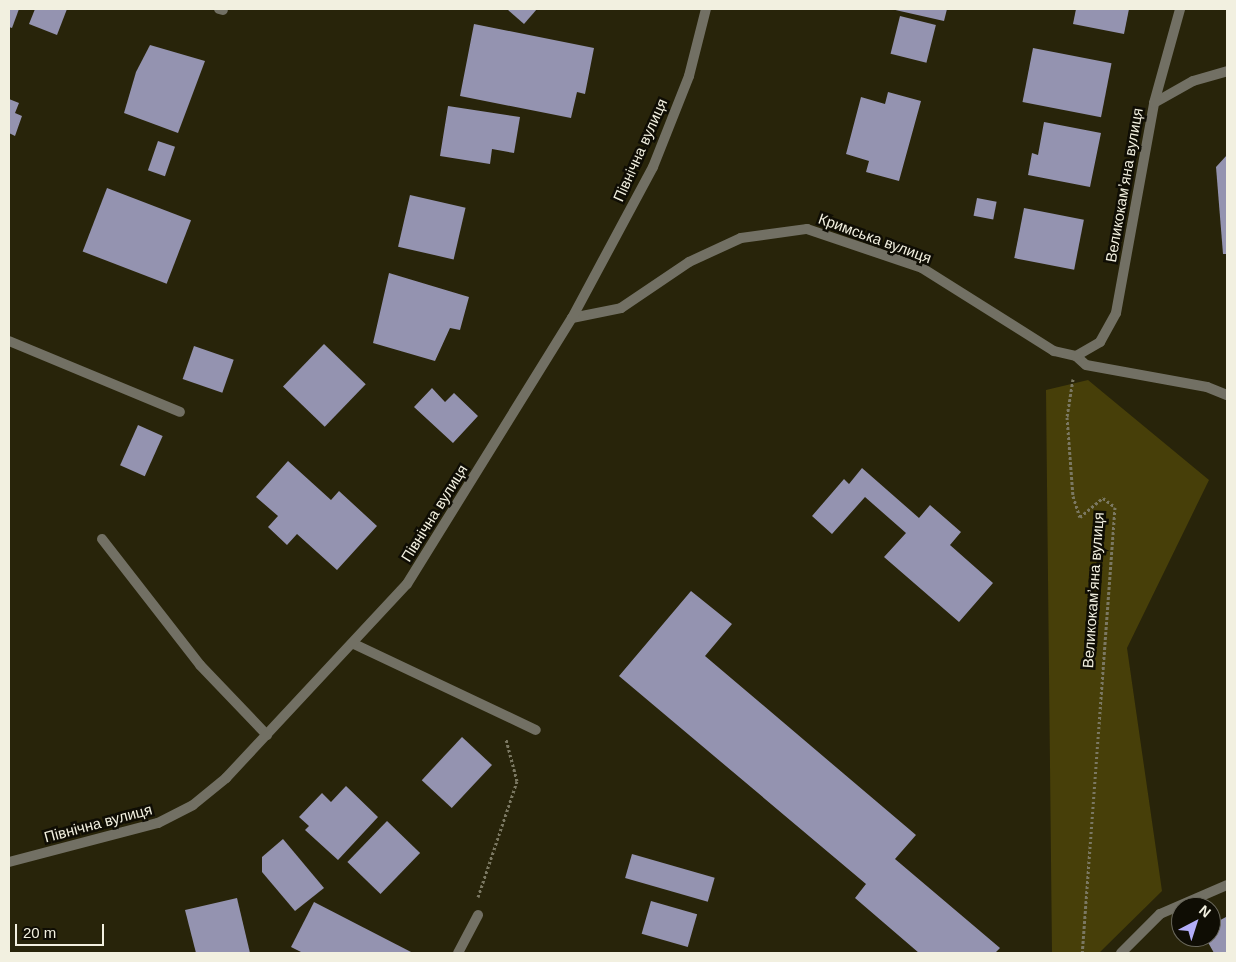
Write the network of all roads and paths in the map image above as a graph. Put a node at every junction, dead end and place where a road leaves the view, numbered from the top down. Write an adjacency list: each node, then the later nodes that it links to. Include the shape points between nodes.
1 (706, 9): 5 (street, Північна вулиця, via 689,76 653,167)
2 (1180, 9): 4 (street, Великокамʼяна вулиця)
3 (1227, 71): 4 (street, via 1193,81)
4 (1154, 103): 7 (street, Великокамʼяна вулиця, via 1116,313 1100,342)
5 (572, 318): 7 (street, Кримська вулиця, via 621,308 688,262 742,238 806,229 922,268 1054,352); 11 (street, Північна вулиця, via 406,584)
6 (9, 341): 9 (street)
7 (1076, 356): 8 (street, Кримська вулиця, via 1086,366 1207,387); 19 (path, Великокамʼяна вулиця, via 1067,417 1072,496 1080,517 1103,498 1115,507)
8 (1227, 395)
9 (180, 412)
10 (102, 539): 14 (street, via 200,665)
11 (354, 644): 12 (street); 14 (street, Північна вулиця)
12 (499, 712): 13 (street); 17 (path, via 517,781 478,888)
13 (536, 730)
14 (267, 735): 15 (street, Північна вулиця, via 193,805 158,824)
15 (9, 862)
16 (1227, 885): 20 (street, via 1160,914)
17 (478, 915): 18 (street)
18 (458, 953)
19 (1082, 953)
20 (1121, 953)

